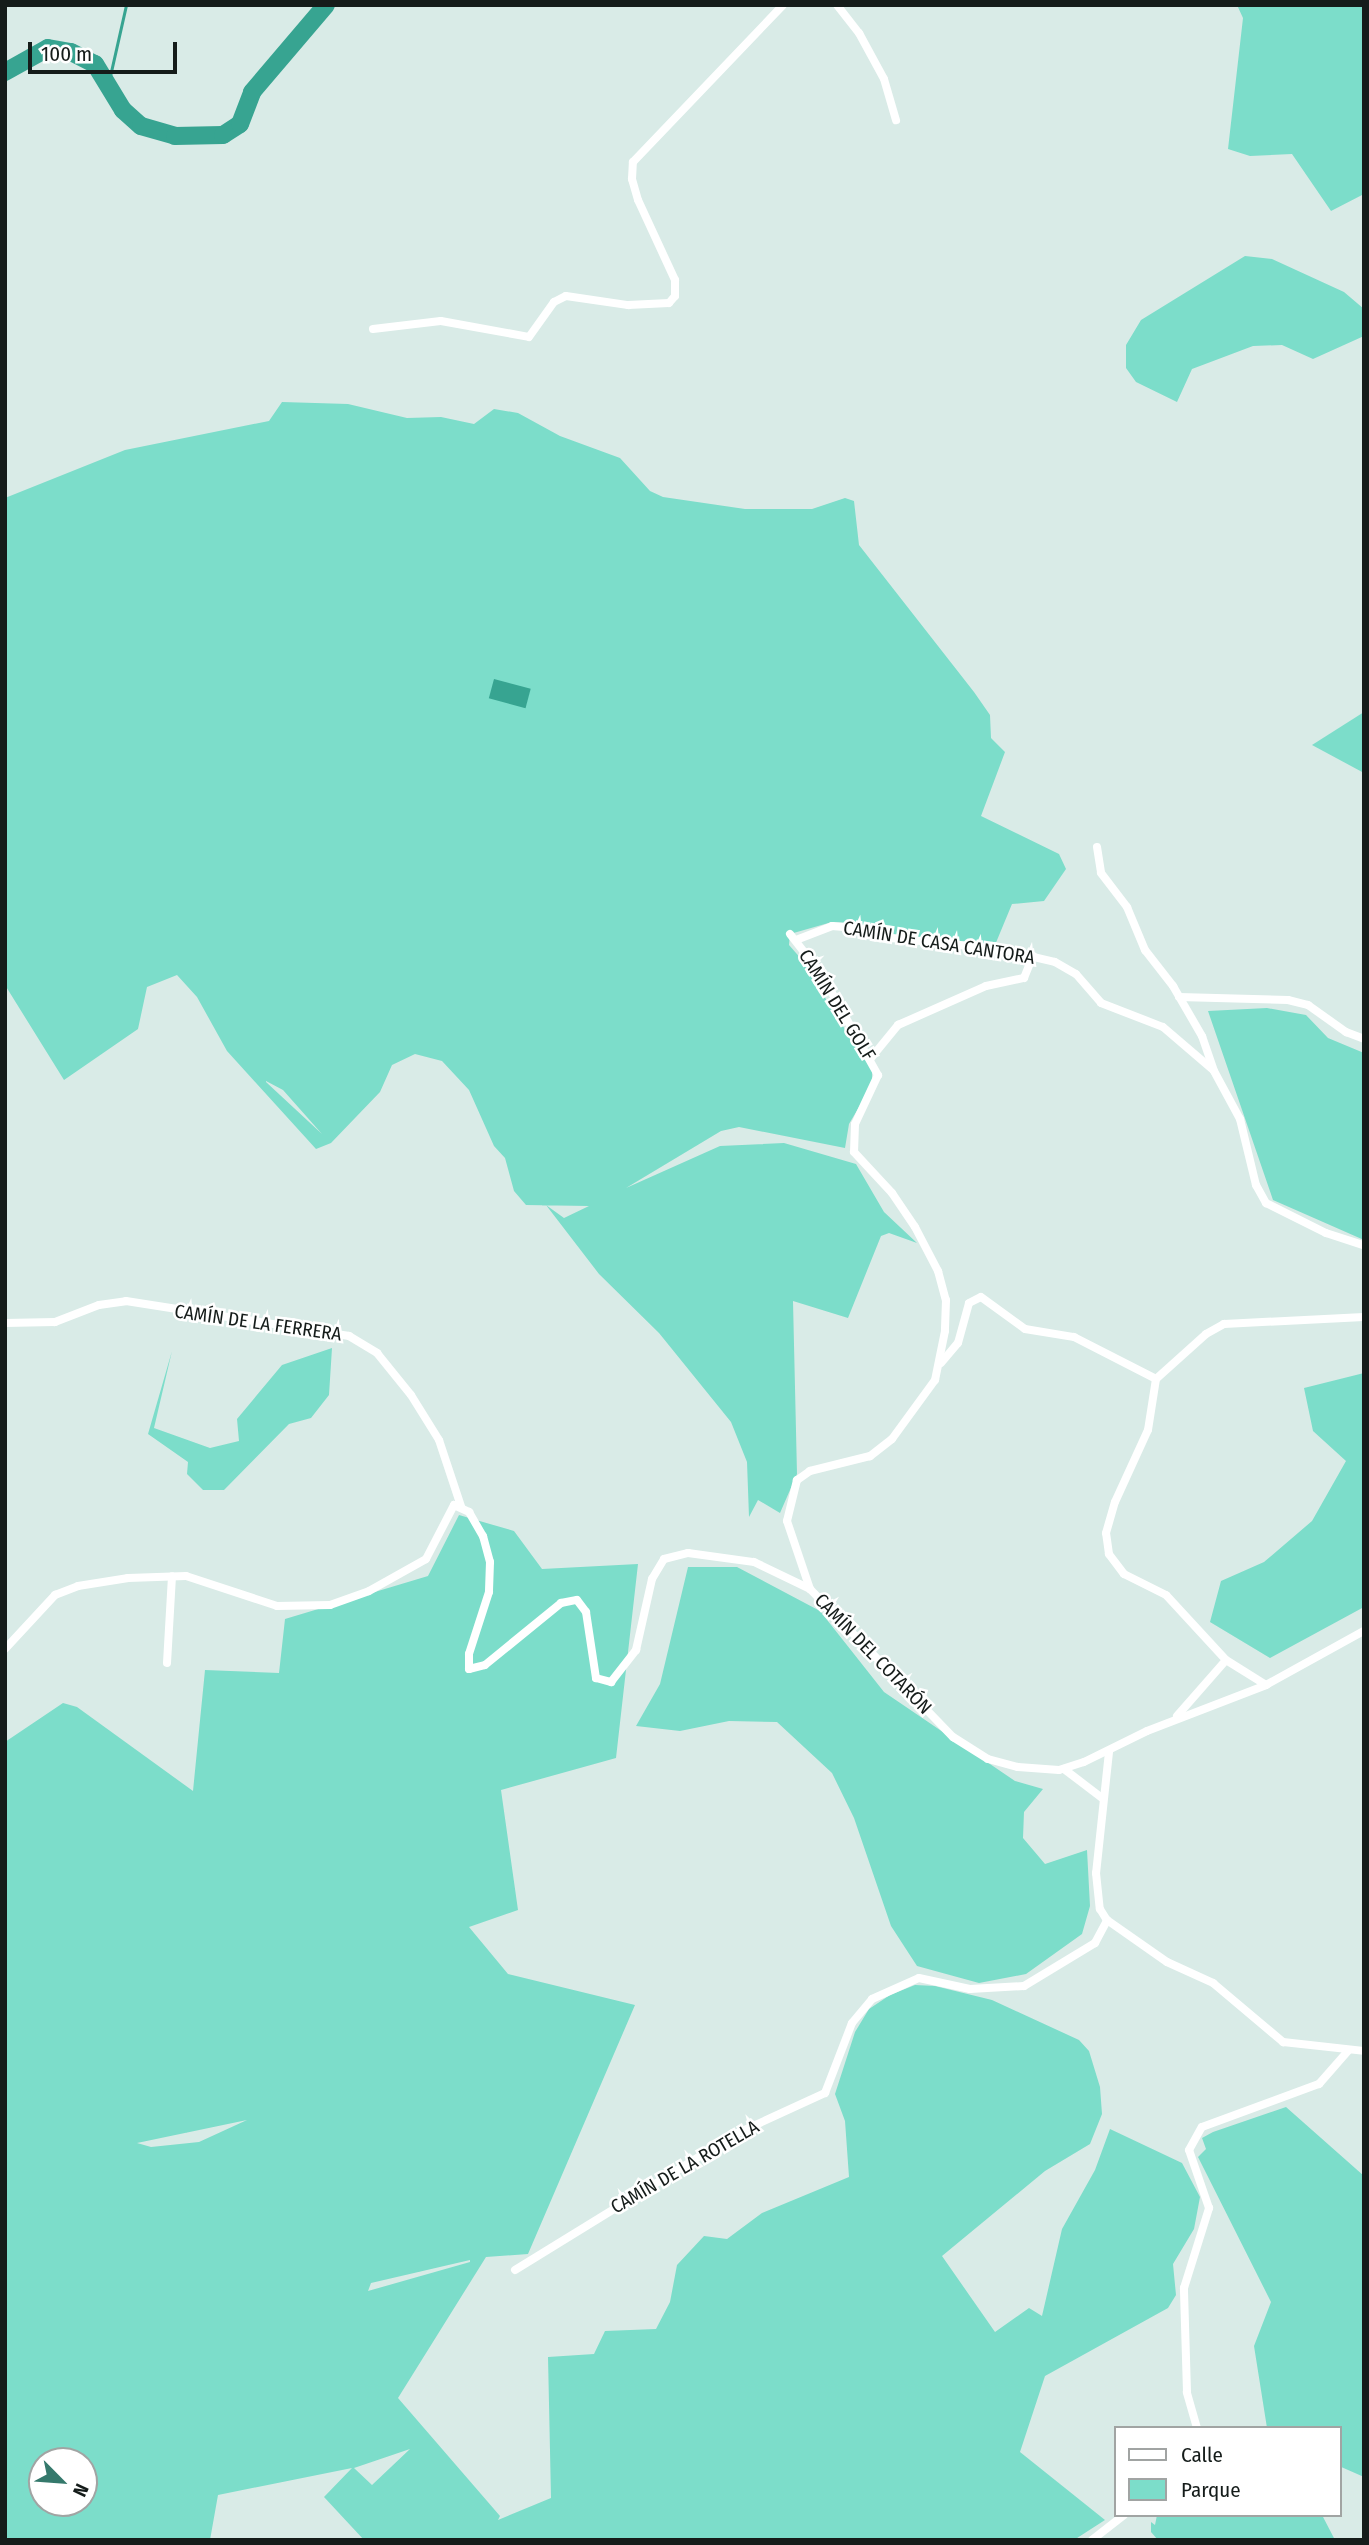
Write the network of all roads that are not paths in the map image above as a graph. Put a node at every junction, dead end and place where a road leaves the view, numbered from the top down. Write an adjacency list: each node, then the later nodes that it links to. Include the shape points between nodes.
1 (783, 5): 4 (street, via 633,162 638,201 675,280 675,296 669,303 628,305 566,296 554,302 529,337 441,321)
2 (838, 5): 3 (street, via 884,79)
3 (896, 120)
4 (373, 329)
5 (1097, 847): 8 (street, via 1101,873 1127,907 1145,950)
6 (793, 937): 7 (street, CAMÍN DE CASA CANTORA, via 832,926); 10 (street, CAMÍN DEL GOLF)
7 (1033, 956): 10 (street, via 1024,978 986,986 898,1025); 11 (street, CAMÍN DE CASA CANTORA, via 1067,967 1101,1003 1164,1027)
8 (1179, 997): 9 (street, via 1288,1000 1308,1005); 11 (street, via 1202,1036)
9 (1364, 1039)
10 (872, 1058): 15 (street, CAMÍN DEL GOLF, via 878,1075 876,1086 855,1124 854,1152 892,1193 938,1271 946,1300)
11 (1214, 1071): 12 (street, via 1240,1119 1256,1185 1266,1203 1326,1233)
12 (1364, 1245)
13 (1364, 1317): 16 (street, via 1224,1324 1206,1334)
14 (5, 1323): 17 (street, CAMÍN DE LA FERRERA, via 55,1322 99,1305 126,1301 349,1336 377,1353 411,1395 439,1440)
15 (941, 1363): 16 (street, via 953,1353 969,1303 977,1297 1029,1331 1074,1337); 19 (street, CAMÍN DEL GOLF, via 928,1391 883,1448 810,1471 797,1480 787,1521)
16 (1156, 1379): 22 (street, via 1148,1430 1106,1533 1109,1554 1124,1574 1167,1595)
17 (461, 1506): 18 (street, via 449,1510 426,1559 369,1591 330,1605 277,1606); 19 (street, CAMÍN DEL COTARÓN, via 483,1536 490,1562 489,1592 468,1654 469,1669 485,1665 561,1603 577,1600 586,1612 592,1670 602,1683 611,1682 636,1650 657,1567 675,1555 754,1562)
18 (172, 1576): 21 (street, via 78,1586 55,1595); 23 (street)
19 (810, 1589): 27 (street, CAMÍN DEL COTARÓN, via 953,1737 988,1759 1018,1767)
20 (1364, 1631): 24 (street, CAMÍN DEL COTARÓN)
21 (5, 1648)
22 (1226, 1660): 24 (street); 25 (street)
23 (167, 1663)
24 (1266, 1685): 25 (street, CAMÍN DEL COTARÓN)
25 (1172, 1721): 26 (street, CAMÍN DEL COTARÓN)
26 (1109, 1752): 27 (street, CAMÍN DEL COTARÓN); 28 (street)
27 (1064, 1769): 28 (street)
28 (1102, 1798): 29 (street, via 1097,1873 1100,1909)
29 (1107, 1920): 30 (street, via 1167,1962 1213,1983 1275,2037 1296,2045); 32 (street, CAMÍN DE LA ROTELLA, via 1095,1943 1024,1986 970,1989 919,1978 872,1999 852,2023 825,2093 738,2133)
30 (1348, 2051): 31 (street); 33 (street, via 1319,2084 1202,2127 1189,2150 1209,2208 1184,2288 1188,2392)
31 (1364, 2051)
32 (515, 2270)
33 (1196, 2426)
34 (1121, 2517): 35 (street)
35 (1092, 2540)

